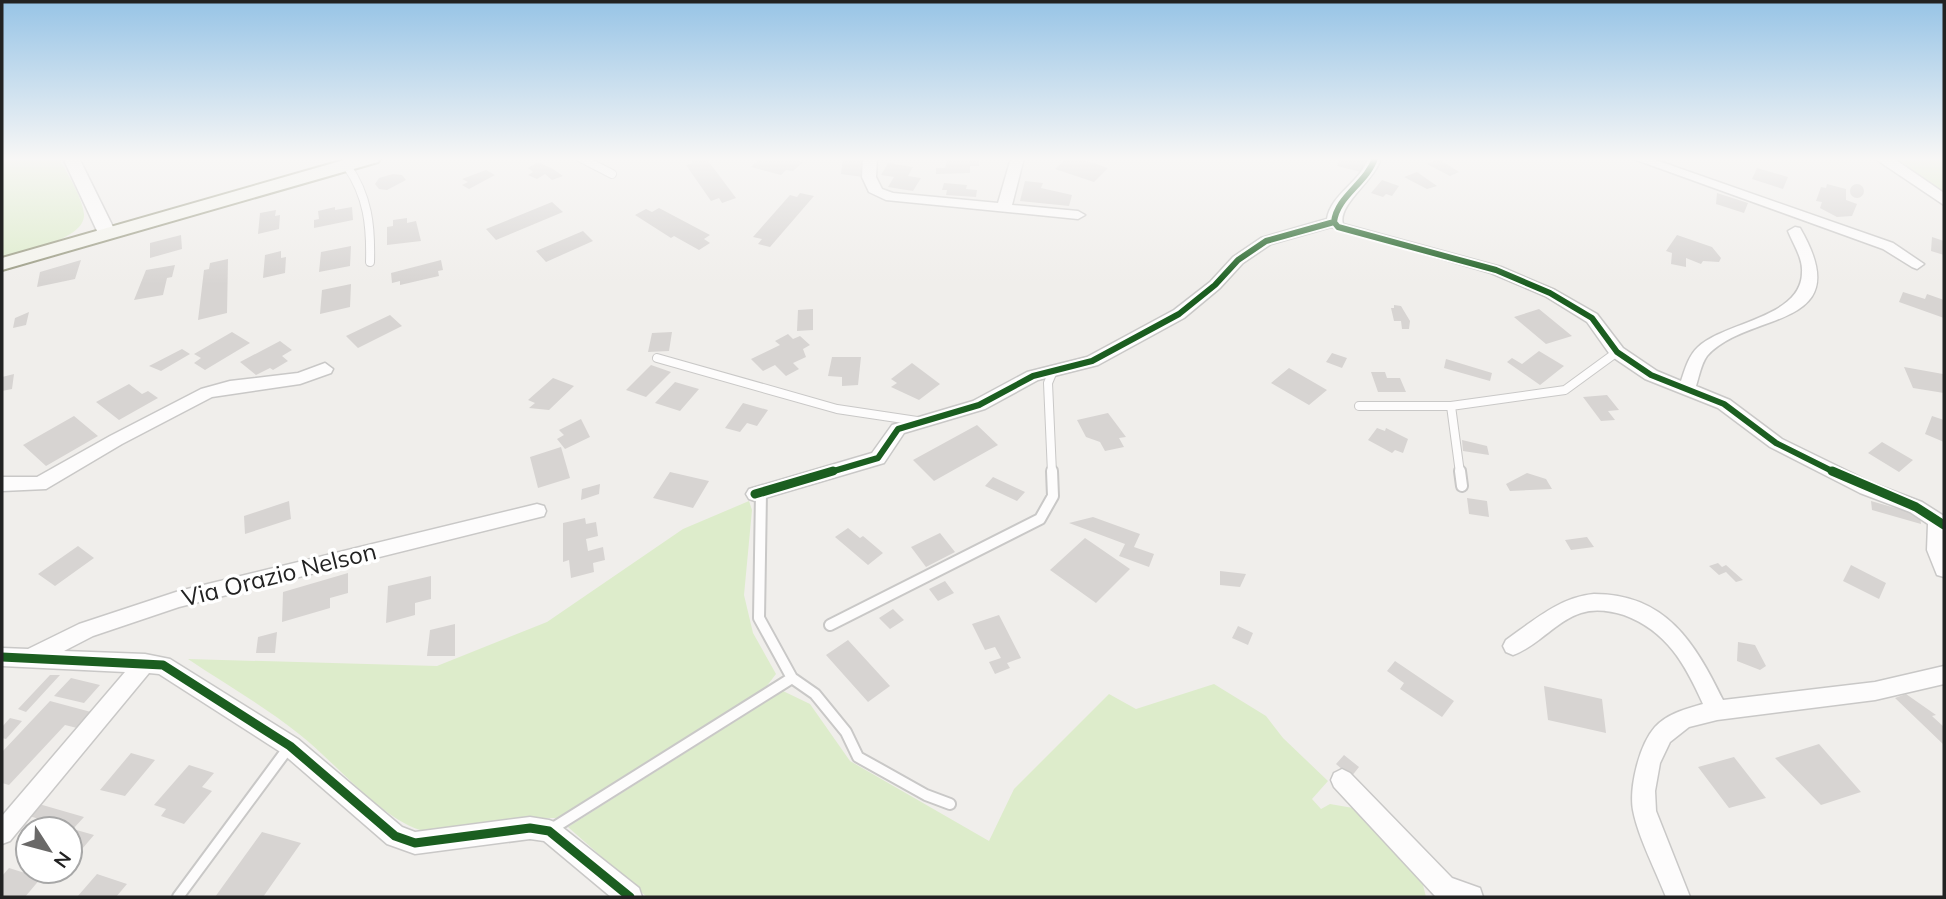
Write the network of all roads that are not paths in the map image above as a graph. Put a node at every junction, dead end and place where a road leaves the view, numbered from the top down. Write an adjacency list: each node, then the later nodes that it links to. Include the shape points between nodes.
1 (91, 200): 12 (street)
2 (225, 200): 12 (main road)
3 (365, 200): 13 (lane)
4 (921, 200): 8 (street)
5 (1006, 200): 8 (street)
6 (1345, 200): 10 (street, via 1335,211)
7 (1757, 200): 15 (street, via 1888,246)
8 (1004, 208): 9 (street)
9 (1078, 215)
10 (1334, 222): 16 (street, via 1350,232 1496,270 1550,293 1592,318); 19 (street, via 1266,241 1179,314 1092,361)
11 (1795, 232): 20 (street, via 1810,272 1806,291 1795,306 1779,316 1727,333 1713,343 1699,355)
12 (107, 233): 14 (main road)
13 (370, 262)
14 (2, 264)
15 (1917, 264)
16 (1617, 352): 20 (street, via 1651,374); 22 (lane, via 1565,390)
17 (657, 358): 23 (lane, via 837,409)
18 (324, 369): 24 (street, via 300,378 207,393 40,484)
19 (1053, 370): 23 (street, via 979,405); 30 (lane, via 1048,383 1053,495 1040,519)
20 (1687, 387): 28 (street, via 1738,412 1776,443 1916,508)
21 (1359, 406): 22 (lane)
22 (1451, 406): 25 (lane)
23 (917, 422): 26 (street, via 898,429 878,458)
24 (2, 484)
25 (1462, 486)
26 (758, 493): 36 (lane, via 759,618)
27 (537, 511): 33 (street, Via Orazio Nelson, via 179,599 86,630)
28 (1940, 531): 29 (street, via 1937,550)
29 (1944, 569)
30 (830, 625)
31 (1513, 646): 37 (street, via 1577,606 1596,601 1640,612 1672,631 1686,646)
32 (2, 657): 33 (street)
33 (29, 659): 34 (street)
34 (145, 663): 38 (street, via 163,665); 42 (street)
35 (1944, 675): 37 (street, via 1875,691)
36 (793, 678): 40 (lane, via 815,694 846,732 858,757); 41 (lane)
37 (1717, 710): 47 (street, via 1683,719 1661,735 1649,762 1645,811)
38 (290, 746): 41 (street, via 395,836 415,843 530,828); 44 (lane)
39 (1342, 780): 43 (street)
40 (950, 804)
41 (549, 831): 45 (street)
42 (2, 833)
43 (1442, 892): 46 (street)
44 (178, 897)
45 (630, 897)
46 (1471, 897)
47 (1678, 897)

